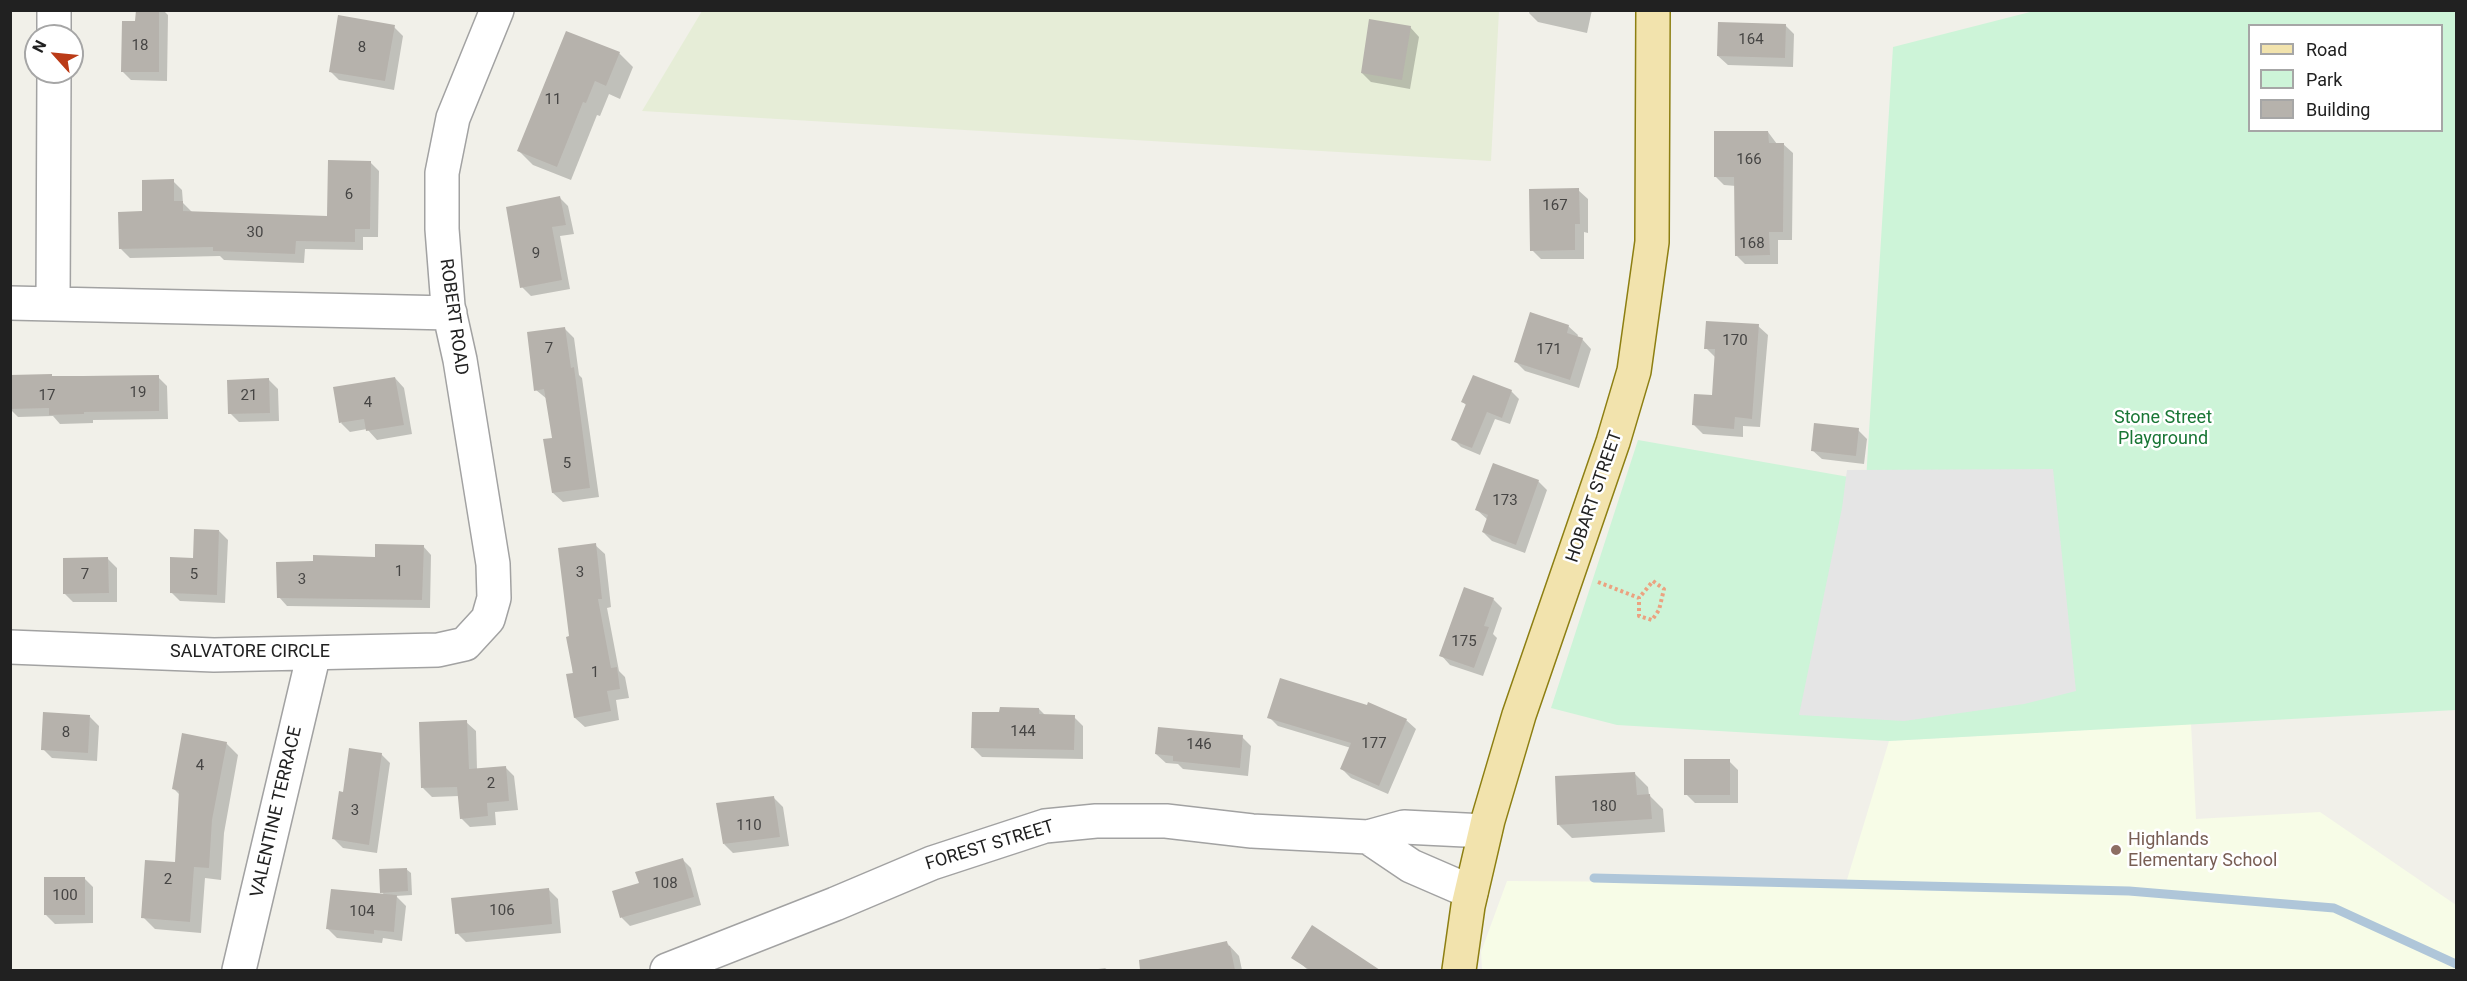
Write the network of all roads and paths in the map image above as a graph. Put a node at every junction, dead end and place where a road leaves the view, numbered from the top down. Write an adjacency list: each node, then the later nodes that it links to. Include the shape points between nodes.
1 (497, 10): 6 (street, ROBERT ROAD, via 453,118 442,173 442,229)
2 (1653, 10): 7 (main road, HOBART STREET, via 1652,242 1634,371)
3 (54, 84): 5 (street)
4 (10, 303): 5 (street)
5 (53, 304): 6 (street)
6 (450, 313): 9 (street, ROBERT ROAD, via 493,564 494,598 489,619)
7 (1570, 571): 8 (path); 12 (main road, HOBART STREET, via 1519,715)
8 (1639, 598): 8 (path, via 1639,616 1652,620 1664,589 1653,581)
9 (482, 627): 11 (street, SALVATORE CIRCLE, via 465,644 438,650)
10 (10, 647): 11 (street, SALVATORE CIRCLE, via 213,655)
11 (314, 653): 15 (street, VALENTINE TERRACE)
12 (1485, 831): 13 (street, FOREST STREET, via 1404,827); 14 (main road, HOBART STREET)
13 (1368, 837): 14 (street, via 1411,866); 16 (street, FOREST STREET, via 1251,831 1166,821 1045,826 932,863)
14 (1472, 892): 17 (main road, HOBART STREET)
15 (239, 970)
16 (668, 970)
17 (1459, 970)

